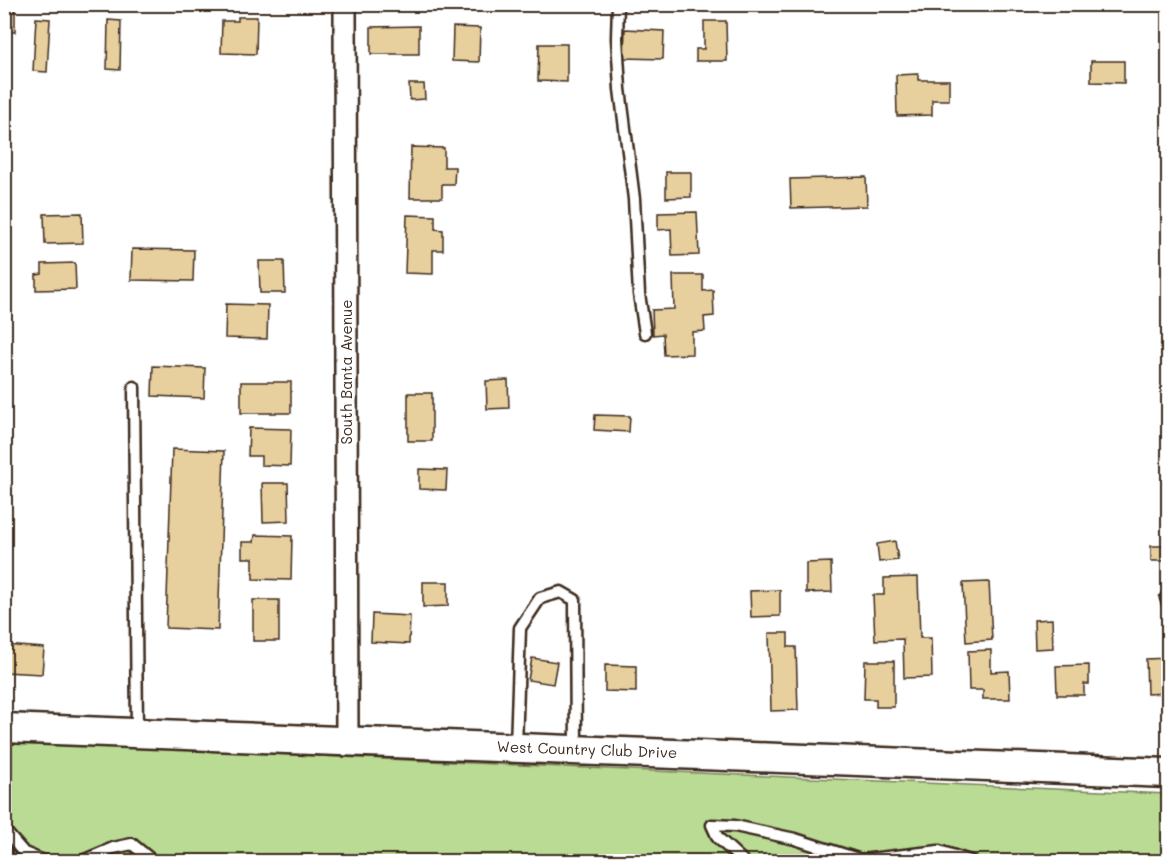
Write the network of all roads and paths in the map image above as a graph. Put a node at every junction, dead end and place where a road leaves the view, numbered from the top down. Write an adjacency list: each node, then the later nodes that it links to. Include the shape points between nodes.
1 (345, 4): 9 (street, South Banta Avenue)
2 (618, 4): 3 (lane, via 620,89)
3 (645, 333)
4 (134, 387): 8 (lane)
5 (1168, 596): 6 (lane)
6 (1168, 604)
7 (4, 728): 8 (main road, West Country Club Drive)
8 (137, 732): 9 (main road, West Country Club Drive)
9 (347, 740): 10 (main road, West Country Club Drive)
10 (516, 747): 11 (main road, West Country Club Drive); 11 (lane, via 520,628 540,598 561,592 575,600)
11 (576, 749): 12 (main road, West Country Club Drive)
12 (1168, 773)
13 (4, 830): 14 (lane, via 24,853)
14 (46, 861)
15 (80, 861): 16 (lane, via 132,844)
16 (154, 861)
17 (744, 861): 18 (lane, via 718,838 712,825 795,839 861,860 939,851)
18 (973, 861)

